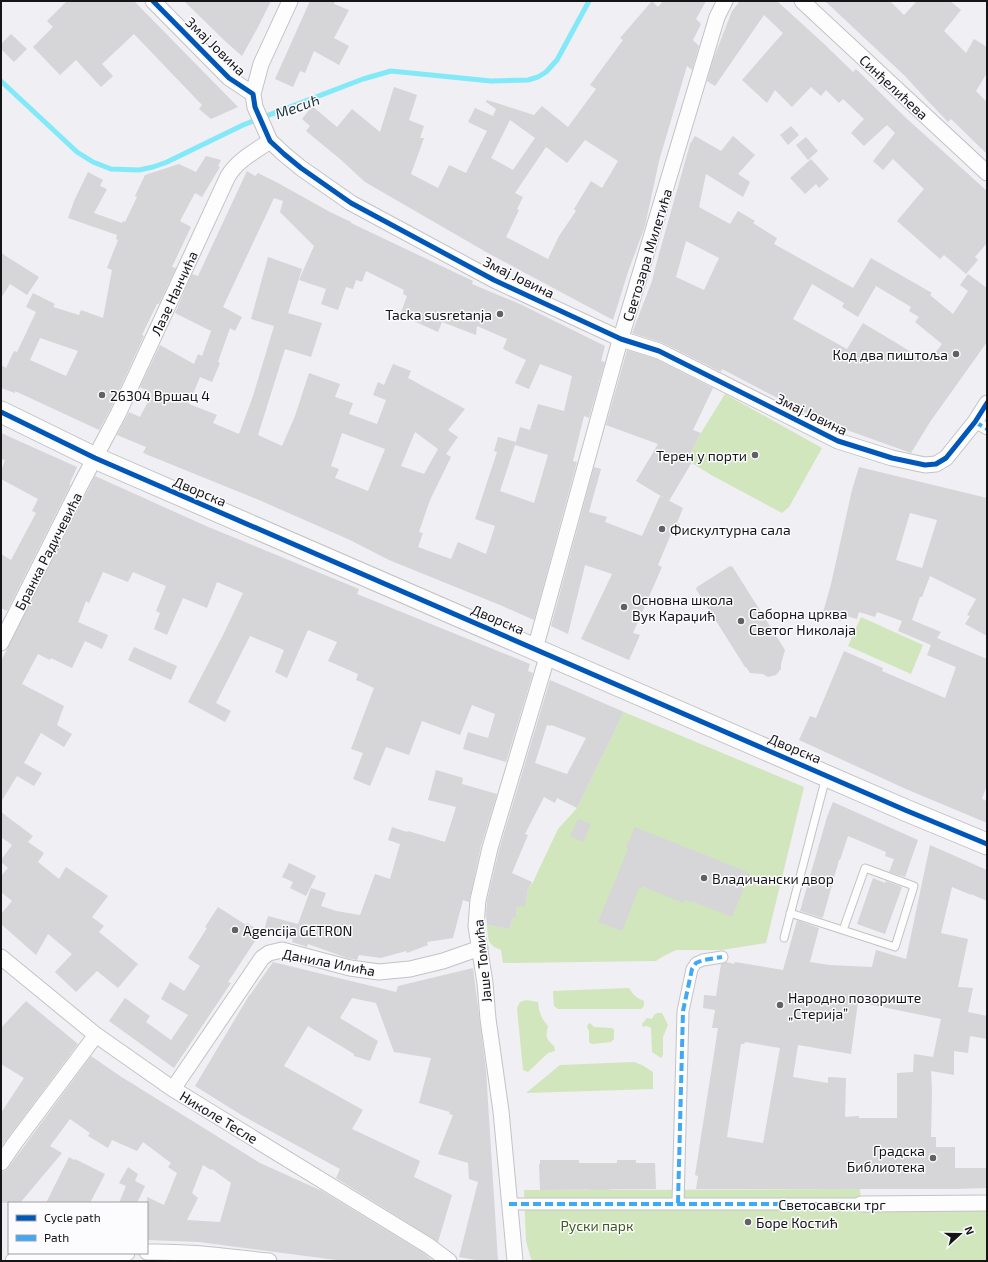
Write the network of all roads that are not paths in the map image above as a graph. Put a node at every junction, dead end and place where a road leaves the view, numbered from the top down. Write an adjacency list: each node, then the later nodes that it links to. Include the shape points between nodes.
1 (153, 1): 5 (street, Змај Јовина)
2 (290, 1): 5 (street, via 261,64)
3 (725, 1): 8 (street, Светозара Милетића, via 717,17)
4 (802, 1): 7 (street, Синђелићева)
5 (254, 100): 6 (street, Змај Јовина)
6 (267, 136): 8 (street, Змај Јовина, via 301,168 351,204 494,280); 12 (street, Лазе Нанчића, via 228,176 118,414)
7 (987, 173)
8 (621, 339): 11 (street, Змај Јовина, via 659,351 838,441 892,458 925,465 936,464 946,458); 14 (street, Светозара Милетића)
9 (987, 403): 11 (street)
10 (1, 412): 12 (main road, Дворска)
11 (981, 425)
12 (95, 458): 13 (street, Бранка Радичевића); 14 (main road, Дворска)
13 (1, 644)
14 (542, 651): 15 (main road, Дворска); 20 (street, Јаше Томића, via 522,737 482,879 476,914)
15 (826, 775): 16 (main road, Дворска); 17 (lane)
16 (987, 844)
17 (790, 913): 18 (lane); 19 (lane)
18 (843, 930): 18 (lane, via 895,947 914,886 865,868)
19 (784, 938)
20 (480, 948): 24 (street, Данила Илића, via 443,961 404,970 379,972 350,968 282,950 269,953 262,958); 28 (street, Јаше Томића, via 502,1111)
21 (722, 956): 26 (street, via 696,963 692,969 683,1011)
22 (1, 957): 23 (street, Николе Тесле)
23 (96, 1035): 24 (street, Николе Тесле); 25 (street)
24 (173, 1089): 34 (street, Николе Тесле, via 423,1242)
25 (1, 1163)
26 (678, 1203): 28 (street, Светосавски трг); 29 (street, Светосавски трг)
27 (987, 1203): 29 (street, Светосавски трг)
28 (510, 1204): 35 (street)
29 (861, 1204)
30 (148, 1252): 33 (street, via 195,1253)
31 (113, 1254): 32 (street)
32 (13, 1261)
33 (269, 1261)
34 (449, 1261)
35 (515, 1261)

